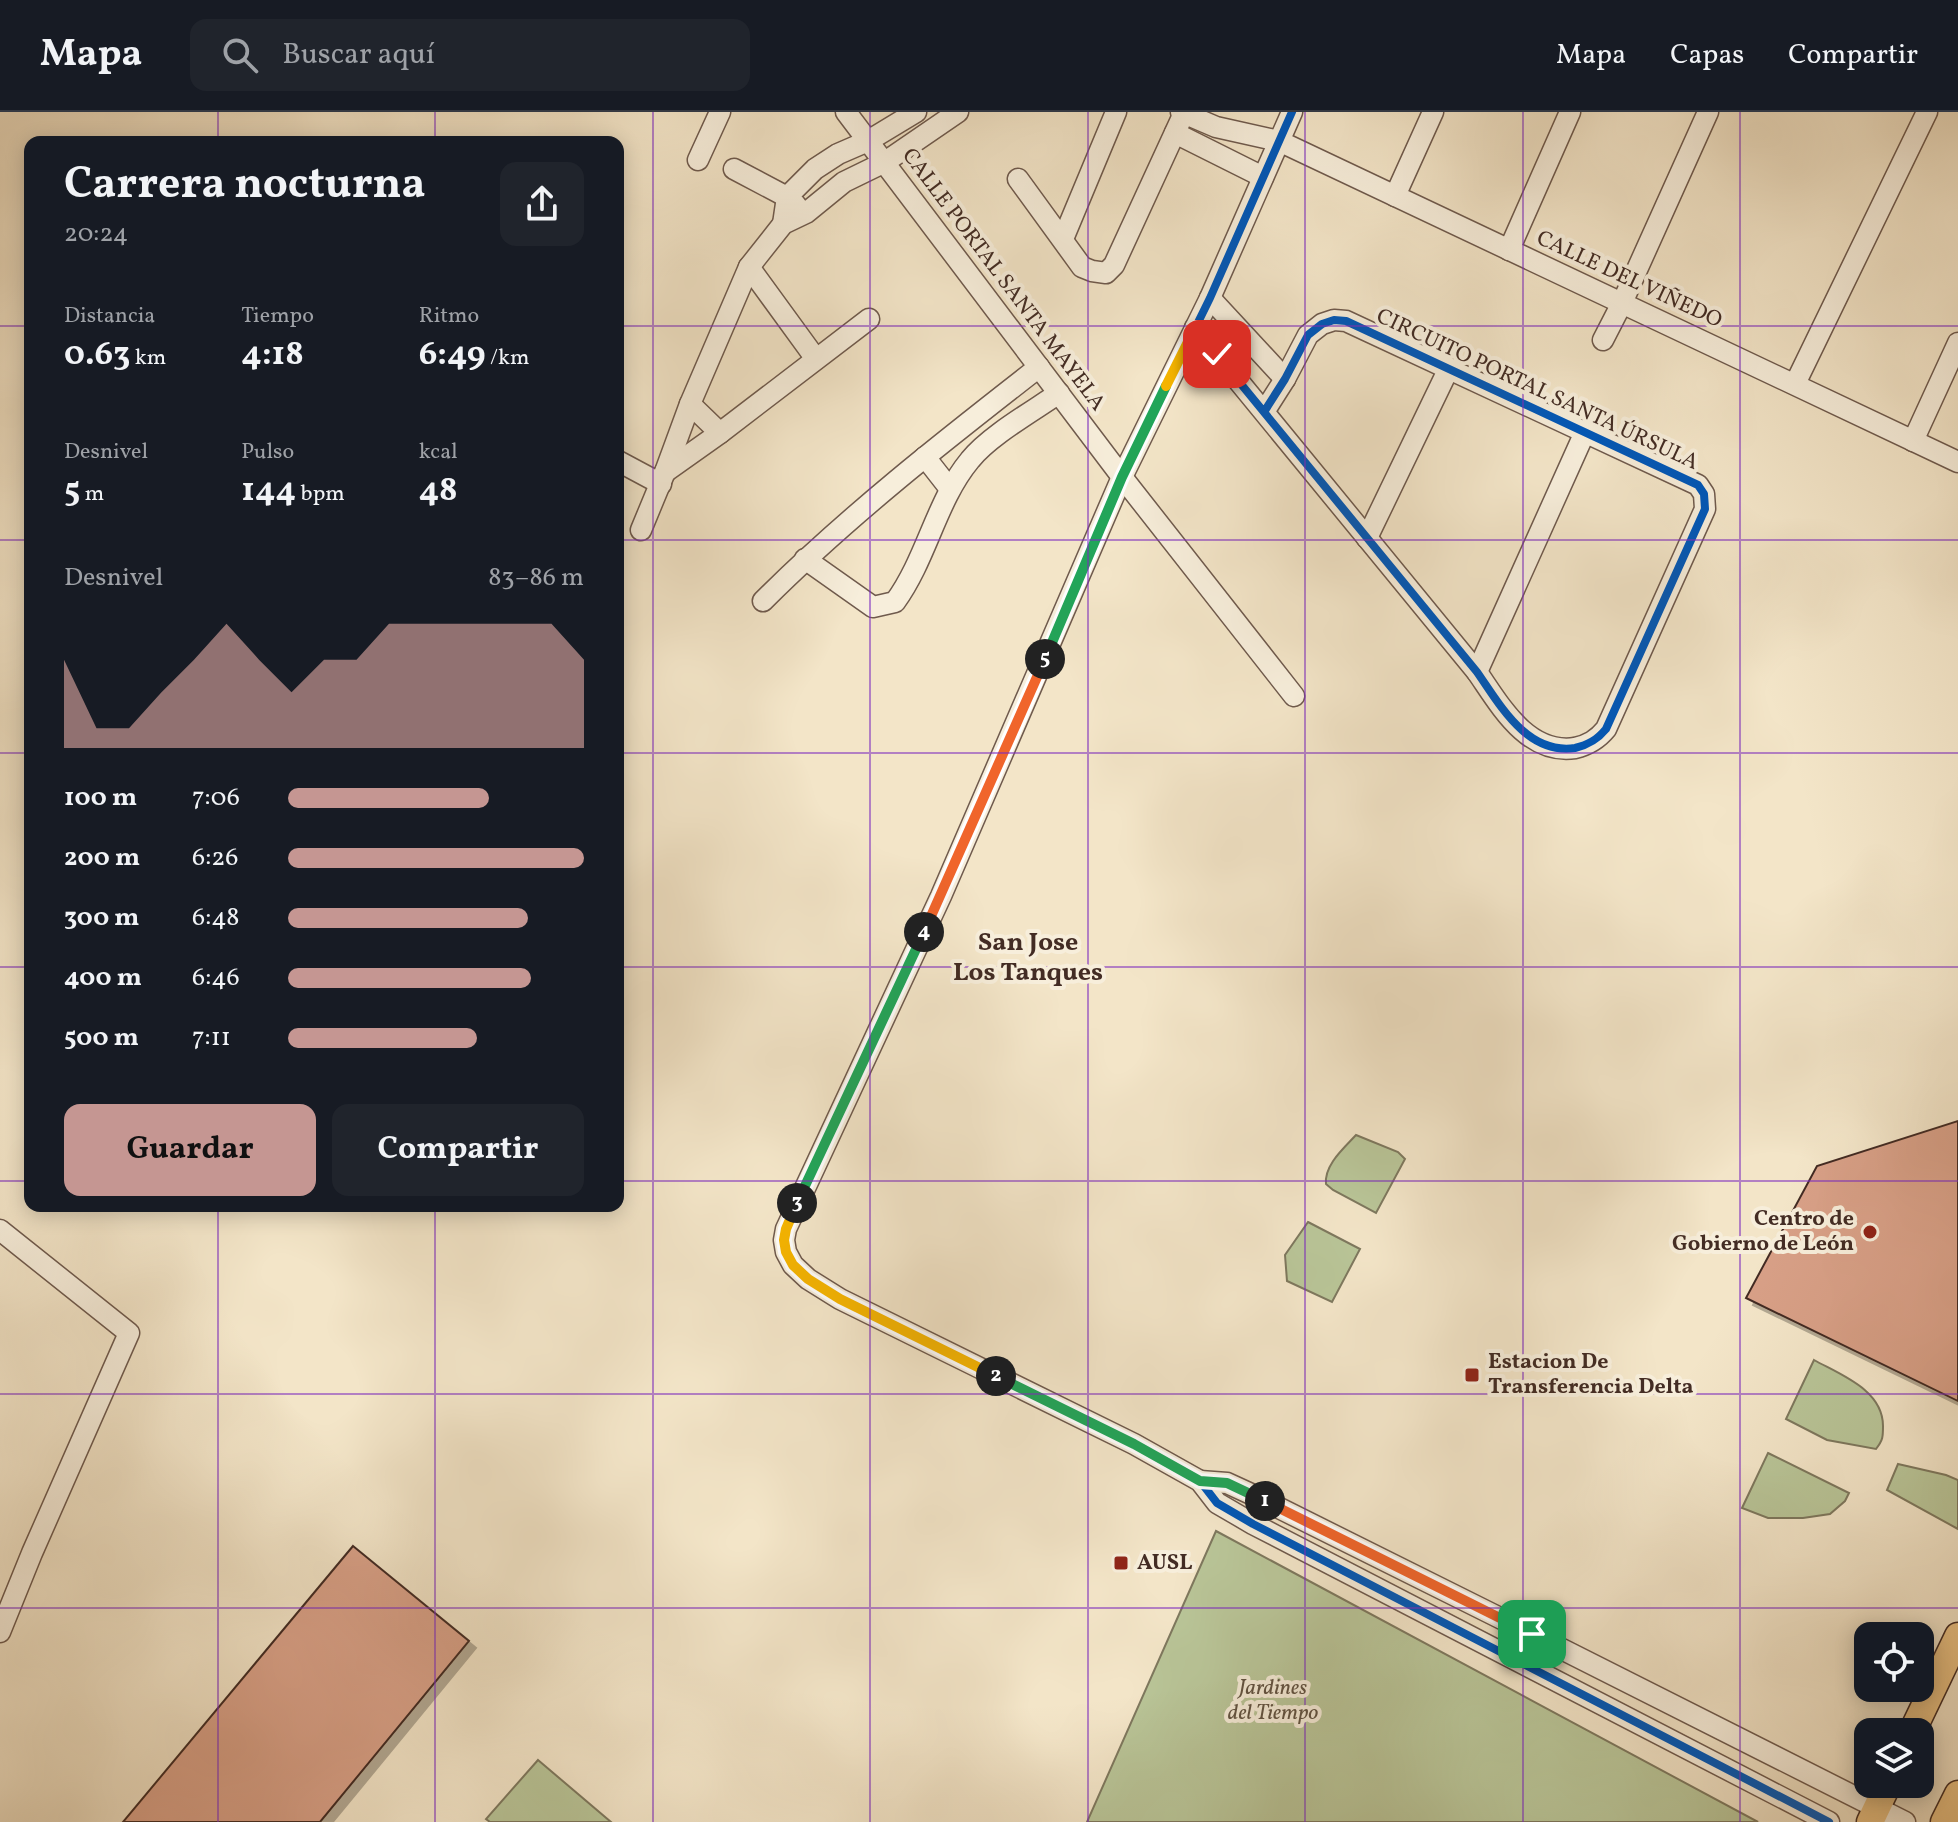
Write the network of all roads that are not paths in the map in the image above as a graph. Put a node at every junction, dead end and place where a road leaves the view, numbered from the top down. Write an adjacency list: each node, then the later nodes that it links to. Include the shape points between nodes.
1 (720, 112): 15 (street)
2 (846, 112): 13 (street, CALLE PORTAL SANTA MAYELA)
3 (916, 112): 13 (street)
4 (958, 112): 16 (street)
5 (1116, 112): 24 (street)
6 (1182, 112): 12 (street); 14 (street, CALLE DEL VIÑEDO, via 1216,127)
7 (1292, 112): 14 (street)
8 (1433, 112): 20 (street)
9 (1570, 112): 25 (street)
10 (1708, 112): 28 (street)
11 (1927, 112): 37 (street)
12 (1175, 133): 18 (street); 24 (street, via 1106,273 1082,267)
13 (868, 141): 16 (street, CALLE PORTAL SANTA MAYELA); 21 (street, via 815,169)
14 (1279, 141): 18 (street); 20 (street, CALLE DEL VIÑEDO)
15 (698, 160)
16 (885, 162): 22 (street, via 844,182); 34 (street, CALLE PORTAL SANTA MAYELA)
17 (734, 169): 21 (street)
18 (1263, 177): 27 (street)
19 (1018, 179): 24 (street)
20 (1395, 196): 25 (street, CALLE DEL VIÑEDO)
21 (787, 197): 22 (street); 23 (street)
22 (806, 213): 23 (street)
23 (783, 224): 26 (street)
24 (1063, 239)
25 (1509, 250): 28 (street, CALLE DEL VIÑEDO)
26 (749, 267): 33 (street); 39 (street)
27 (1210, 298): 30 (street); 36 (street)
28 (1622, 303): 31 (street); 37 (street, CALLE DEL VIÑEDO)
29 (869, 319): 33 (street)
30 (1195, 328): 40 (street, CIRCUITO PORTAL SANTA ÚRSULA); 47 (street)
31 (1603, 340)
32 (1958, 343): 43 (street)
33 (816, 359): 42 (street)
34 (1039, 367): 38 (street, CALLE PORTAL SANTA MAYELA); 44 (street)
35 (1449, 368): 36 (street, CIRCUITO PORTAL SANTA ÚRSULA, via 1334,320 1308,335); 41 (street, CIRCUITO PORTAL SANTA ÚRSULA); 51 (street)
36 (1285, 379): 40 (street, CIRCUITO PORTAL SANTA ÚRSULA)
37 (1795, 384): 43 (street, CALLE DEL VIÑEDO)
38 (1059, 393): 47 (street, CALLE PORTAL SANTA MAYELA); 49 (street, via 971,458)
39 (690, 404): 42 (street); 48 (street)
40 (1264, 412): 51 (street, CIRCUITO PORTAL SANTA ÚRSULA)
41 (1585, 432): 54 (street); 54 (street, CIRCUITO PORTAL SANTA ÚRSULA, via 1698,485 1705,501 1701,520 1606,729 1590,743 1566,749 1538,742 1509,717)
42 (720, 433): 48 (street)
43 (1913, 441): 45 (street, CALLE DEL VIÑEDO)
44 (925, 457): 49 (street); 52 (street)
45 (1958, 462)
46 (624, 463): 48 (street)
47 (1122, 477): 55 (street, CALLE PORTAL SANTA MAYELA); 57 (street, via 941,896 784,1240 793,1265 840,1299)
48 (663, 478): 50 (street)
49 (950, 489): 52 (street, via 922,557 895,602 873,607)
50 (641, 530)
51 (1367, 538): 54 (street, CIRCUITO PORTAL SANTA ÚRSULA)
52 (805, 559): 53 (street)
53 (763, 601)
54 (1477, 672)
55 (1294, 696)
56 (0, 1230): 58 (street, via 129,1333)
57 (1200, 1481): 62 (street, via 1227,1483 1251,1494 1532,1634); 63 (street, via 1217,1503 1267,1532)
58 (0, 1632)
59 (1958, 1636): 60 (main road)
60 (1919, 1718)
61 (1958, 1794): 65 (main road)
62 (1873, 1815): 64 (street)
63 (1829, 1822)
64 (1905, 1822)
65 (1944, 1822)

